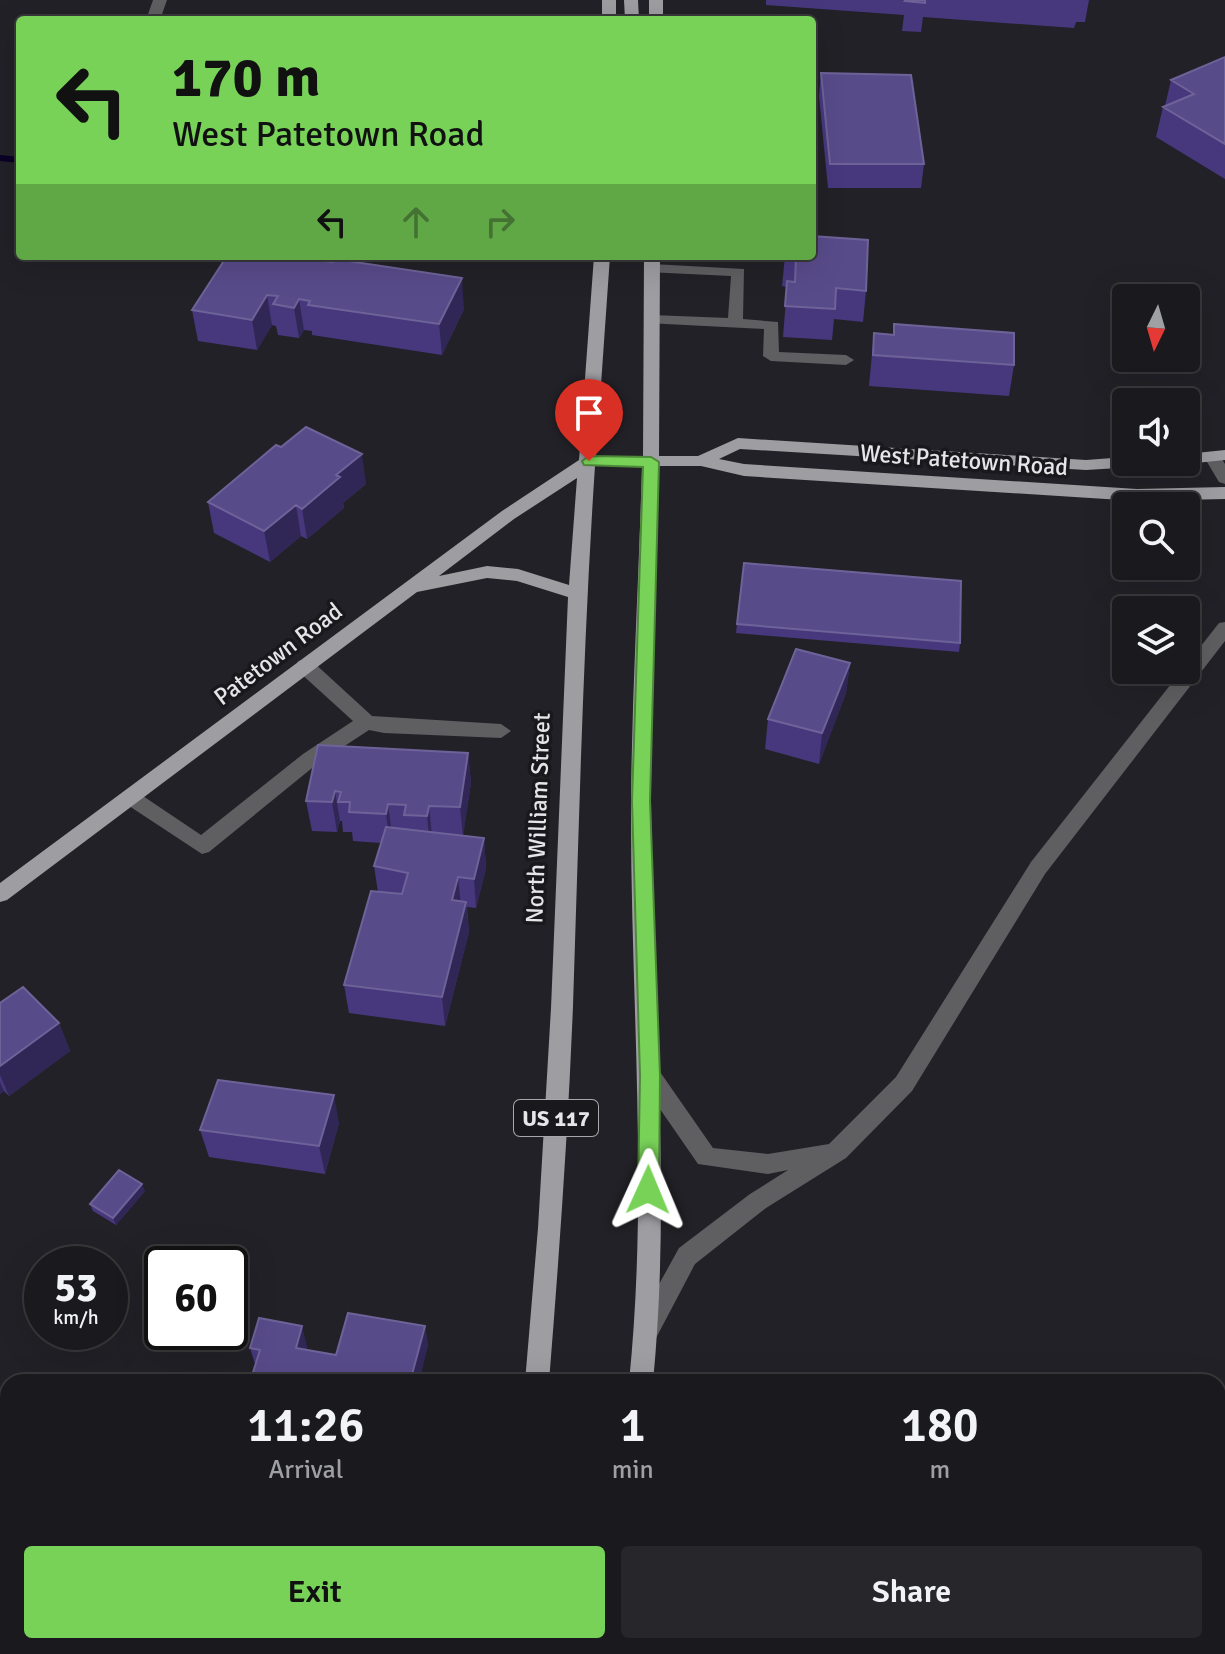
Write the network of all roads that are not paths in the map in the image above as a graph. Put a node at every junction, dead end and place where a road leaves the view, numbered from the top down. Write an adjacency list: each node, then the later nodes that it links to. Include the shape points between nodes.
1 (602, 260): 7 (main road, North William Street)
2 (652, 263): 3 (main road); 4 (street, via 739,272)
3 (652, 320): 4 (street); 9 (main road)
4 (735, 324): 5 (street, via 772,325 771,356)
5 (846, 360)
6 (1219, 456): 11 (street)
7 (589, 461): 9 (main road, West Patetown Road); 13 (main road, Patetown Road); 14 (main road, North William Street)
8 (701, 461): 9 (main road, West Patetown Road); 10 (main road, West Patetown Road, via 738,443); 12 (main road, West Patetown Road, via 744,470 937,483 1137,495)
9 (651, 462): 21 (main road, via 641,801)
10 (1112, 463)
11 (1225, 478)
12 (1225, 493)
13 (410, 588): 14 (main road, via 487,572 518,575); 16 (main road, Patetown Road)
14 (578, 594): 24 (main road, North William Street / US 117, via 562,1008)
15 (1225, 628): 22 (street, via 1038,868 904,1084)
16 (305, 666): 17 (street); 19 (main road, Patetown Road)
17 (366, 722): 18 (street); 19 (street, via 310,759 202,846)
18 (501, 731)
19 (130, 797): 20 (main road, Patetown Road)
20 (0, 894)
21 (650, 1076): 22 (street, via 706,1157 768,1164); 23 (main road)
22 (838, 1151): 23 (street, via 758,1201 687,1256)
23 (646, 1332): 25 (main road)
24 (538, 1374)
25 (642, 1374)

